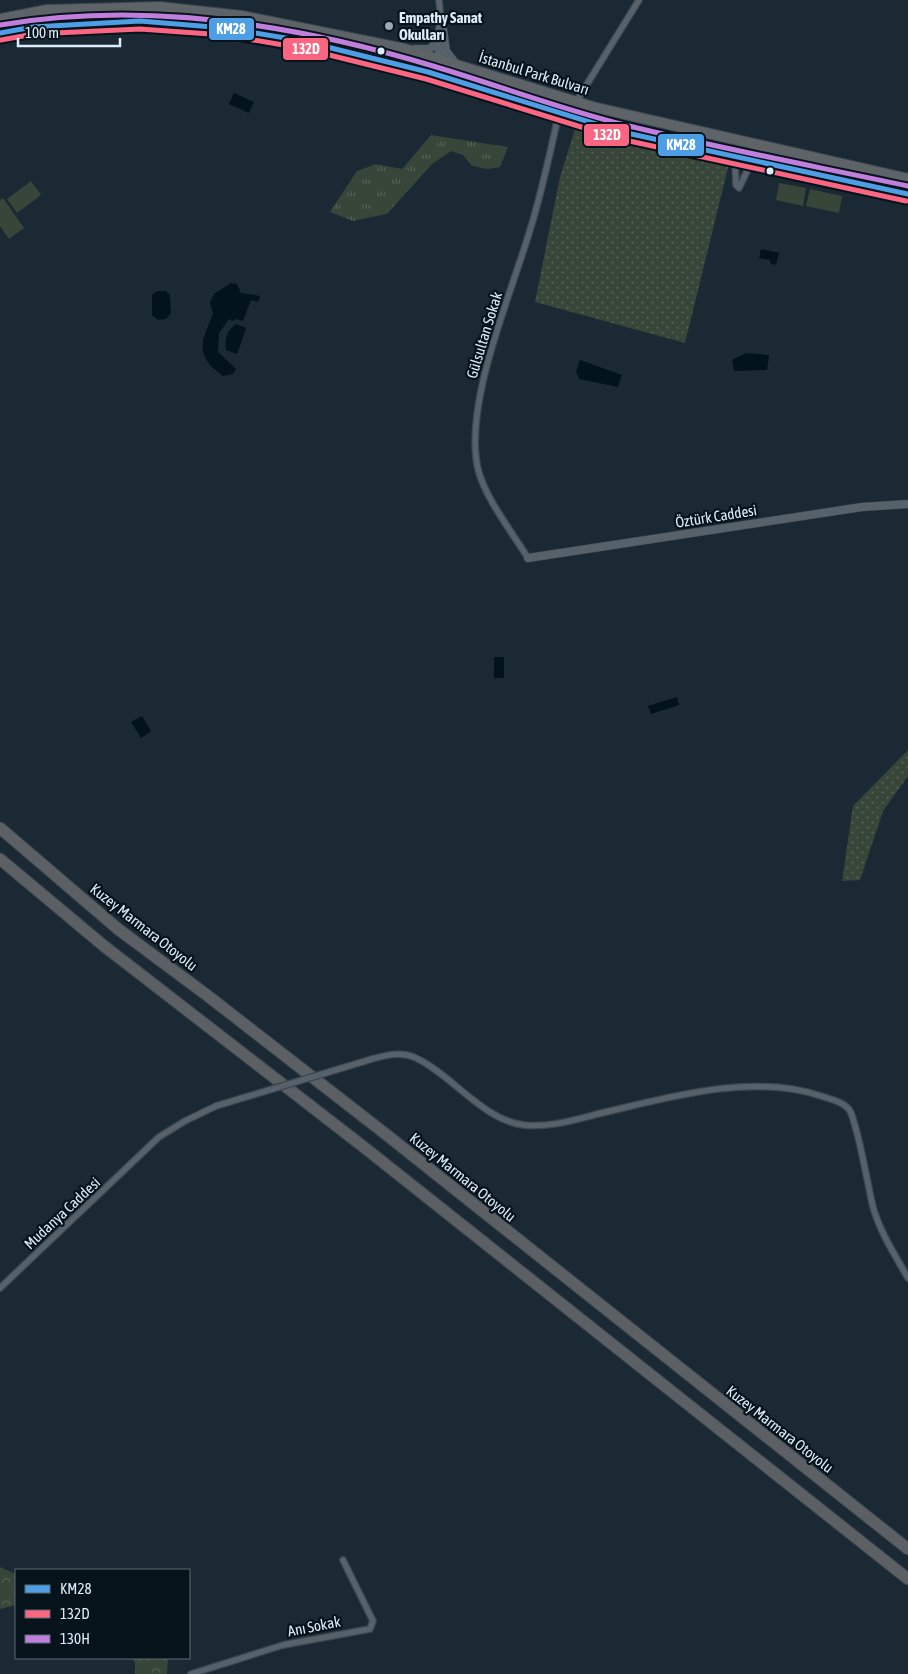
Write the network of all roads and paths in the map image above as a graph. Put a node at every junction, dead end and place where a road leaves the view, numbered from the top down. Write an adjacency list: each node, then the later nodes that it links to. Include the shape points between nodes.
1 (439, 0): 4 (street)
2 (639, 0): 13 (street)
3 (0, 19): 6 (highway, İstanbul Park Bulvarı, via 48,10 160,7 242,16)
4 (441, 22): 7 (street); 10 (street)
5 (0, 32): 9 (highway, İstanbul Park Bulvarı, via 33,26 140,21 225,28 303,41)
6 (365, 41): 8 (highway, İstanbul Park Bulvarı); 9 (street)
7 (437, 43): 8 (street, via 429,49); 10 (street)
8 (405, 49): 10 (highway, İstanbul Park Bulvarı)
9 (364, 56): 11 (highway, İstanbul Park Bulvarı)
10 (442, 58): 11 (street); 12 (street); 13 (highway, İstanbul Park Bulvarı)
11 (428, 72): 12 (highway, İstanbul Park Bulvarı)
12 (450, 78): 14 (highway, İstanbul Park Bulvarı)
13 (576, 102): 17 (highway, İstanbul Park Bulvarı)
14 (559, 112): 15 (highway, İstanbul Park Bulvarı, via 622,132); 20 (street, Gülsultan Sokak, via 537,205 490,356 476,417 476,454 481,479)
15 (729, 156): 16 (highway, İstanbul Park Bulvarı); 16 (street, via 735,162 736,185 739,188 750,165)
16 (759, 162): 18 (highway, İstanbul Park Bulvarı)
17 (908, 179)
18 (908, 194)
19 (908, 504): 20 (street, Öztürk Caddesi, via 862,507)
20 (528, 558)
21 (0, 828): 25 (highway, Kuzey Marmara Otoyolu, via 118,929 383,1132)
22 (0, 859): 27 (highway, via 104,946 365,1148)
23 (908, 1278): 24 (street, Mudanya Caddesi, bridge, via 886,1239 874,1208 850,1111 838,1101 797,1088 774,1085 734,1088 681,1095 550,1125 527,1126 512,1124 496,1115 415,1058 391,1054 216,1106 185,1121 159,1137)
24 (0, 1288)
25 (908, 1549)
26 (343, 1560): 28 (street, Anı Sokak, via 374,1621 370,1628 283,1645)
27 (908, 1579)
28 (190, 1674)

